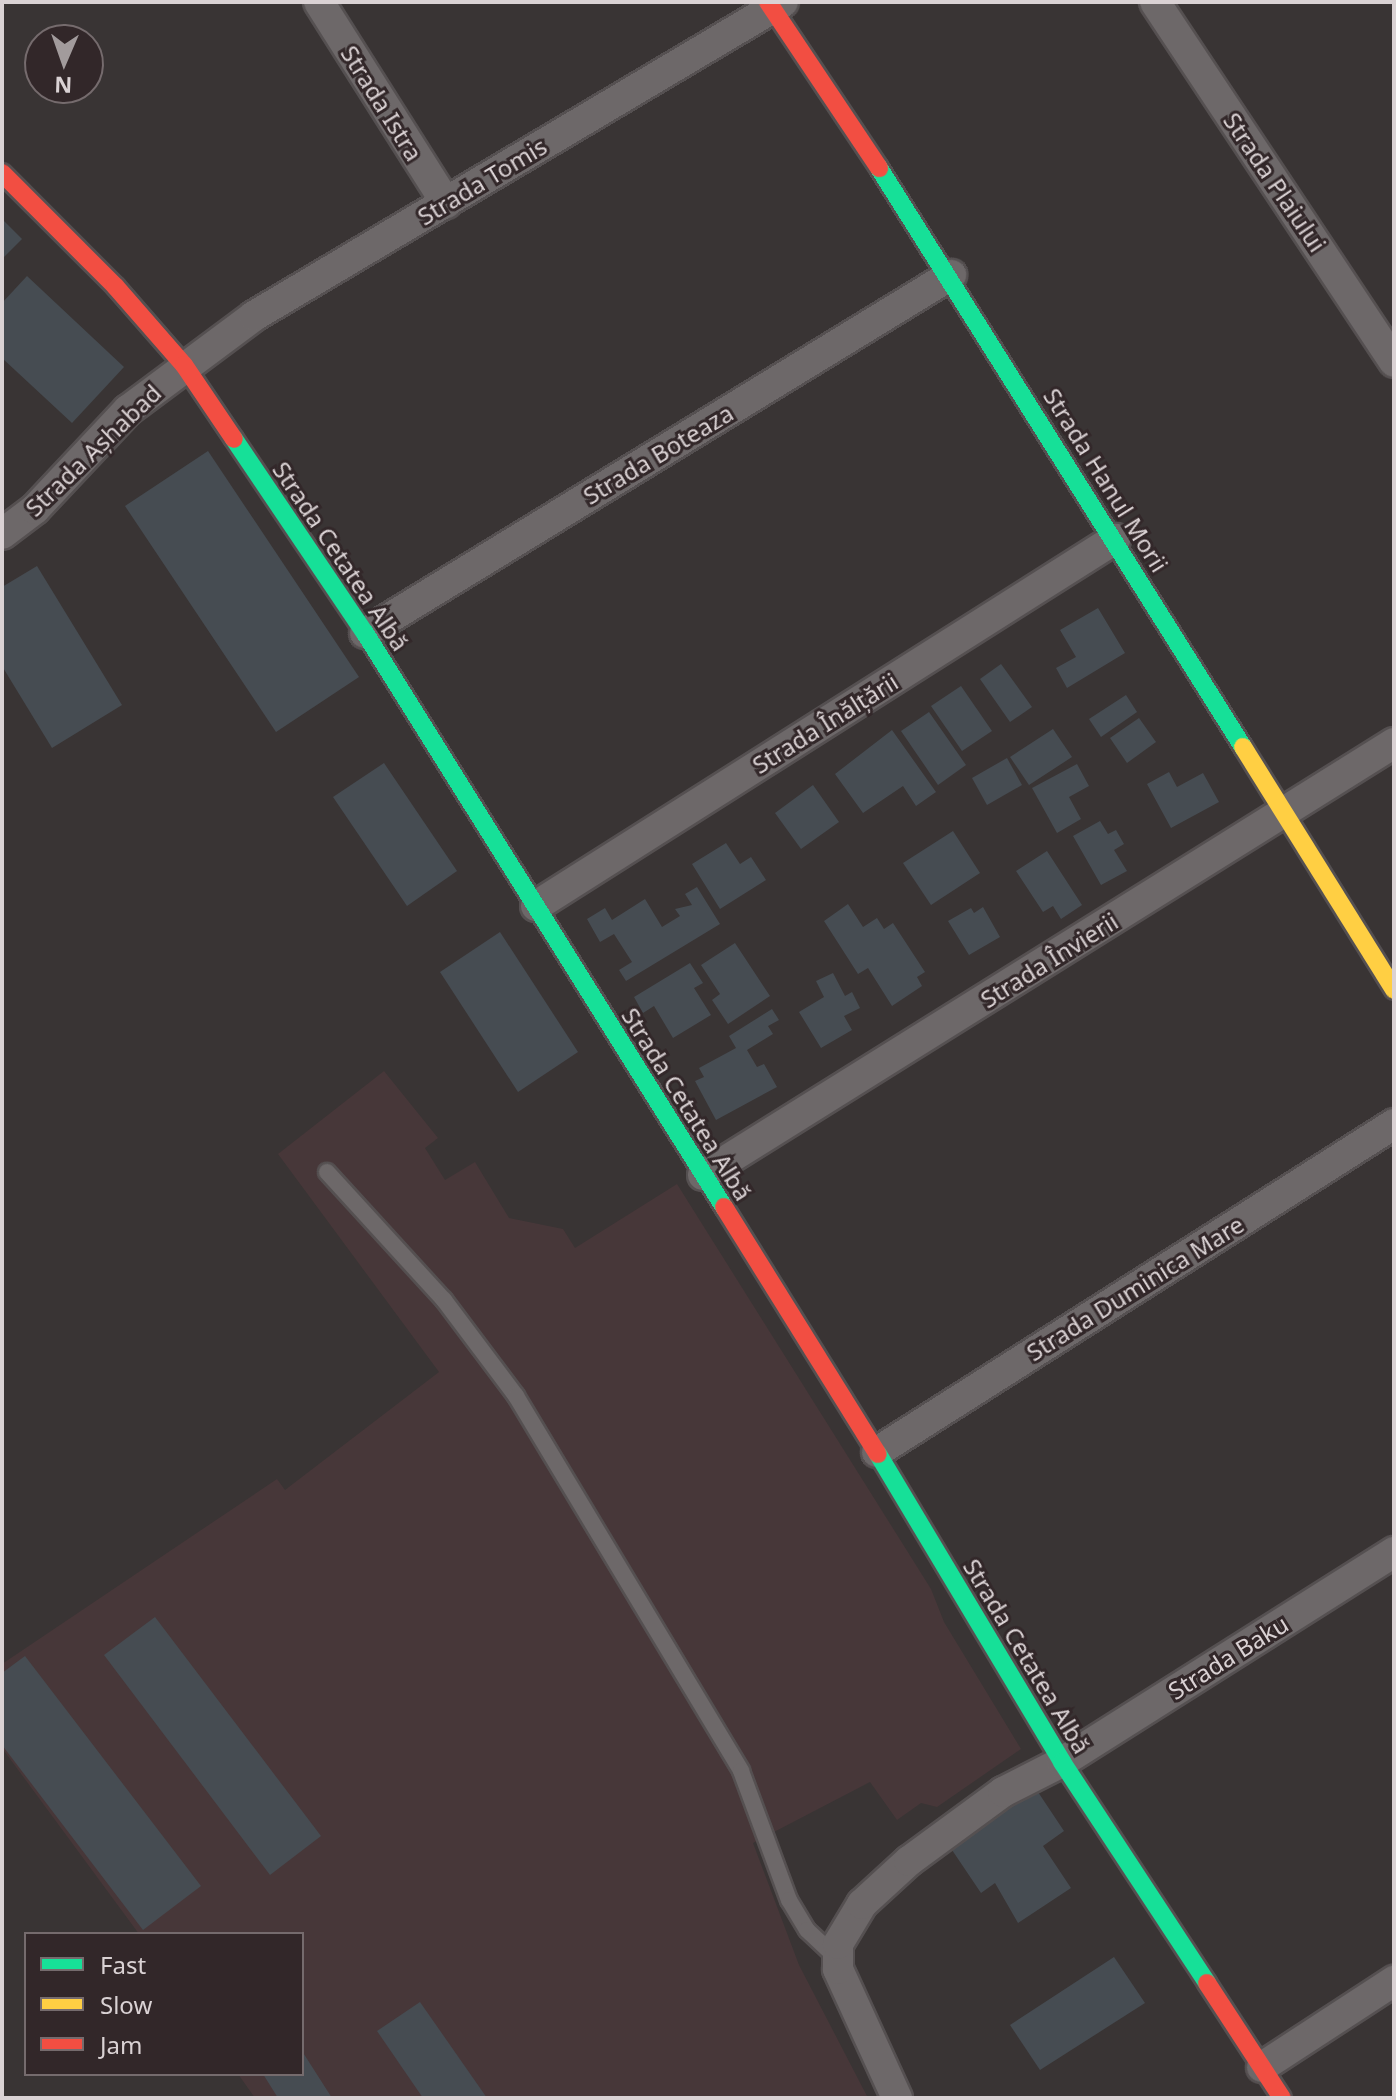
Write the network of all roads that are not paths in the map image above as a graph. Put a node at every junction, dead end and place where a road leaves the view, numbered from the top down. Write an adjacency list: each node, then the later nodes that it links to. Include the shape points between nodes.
1 (319, 2): 5 (street, Strada Istra)
2 (1155, 2): 7 (street, Strada Plaiului)
3 (774, 4): 5 (street, Strada Tomis); 6 (street, Strada Hanul Morii)
4 (2, 173): 8 (street, Strada Cetatea Albă, via 115,286)
5 (446, 203): 8 (street, Strada Tomis, via 254,316)
6 (951, 275): 10 (street, Strada Hanul Morii); 11 (street, Strada Boteaza)
7 (1394, 362)
8 (184, 365): 9 (street, Strada Așhabad, via 128,410 35,509); 11 (street, Strada Cetatea Albă)
9 (2, 534)
10 (1115, 539): 13 (street, Strada Hanul Morii); 14 (street, Strada Înălțării)
11 (365, 633): 14 (street, Strada Cetatea Albă)
12 (1394, 743): 13 (street, Strada Învierii)
13 (1286, 813): 15 (street, Strada Hanul Morii); 18 (street, Strada Învierii)
14 (536, 906): 18 (street, Strada Cetatea Albă)
15 (1394, 990)
16 (1394, 1124): 19 (street, Strada Duminica Mare)
17 (327, 1172): 22 (lane, via 444,1300 516,1396 741,1771 795,1910 807,1930)
18 (703, 1175): 19 (street, Strada Cetatea Albă)
19 (877, 1452): 21 (street, Strada Cetatea Albă)
20 (1394, 1552): 21 (street, Strada Baku)
21 (1062, 1762): 22 (street, via 1003,1792 909,1861 844,1927); 24 (street, Strada Cetatea Albă)
22 (836, 1957): 25 (street, via 845,1989)
23 (1394, 1981): 24 (street)
24 (1262, 2067): 26 (street, Strada Cetatea Albă)
25 (897, 2098)
26 (1282, 2098)

